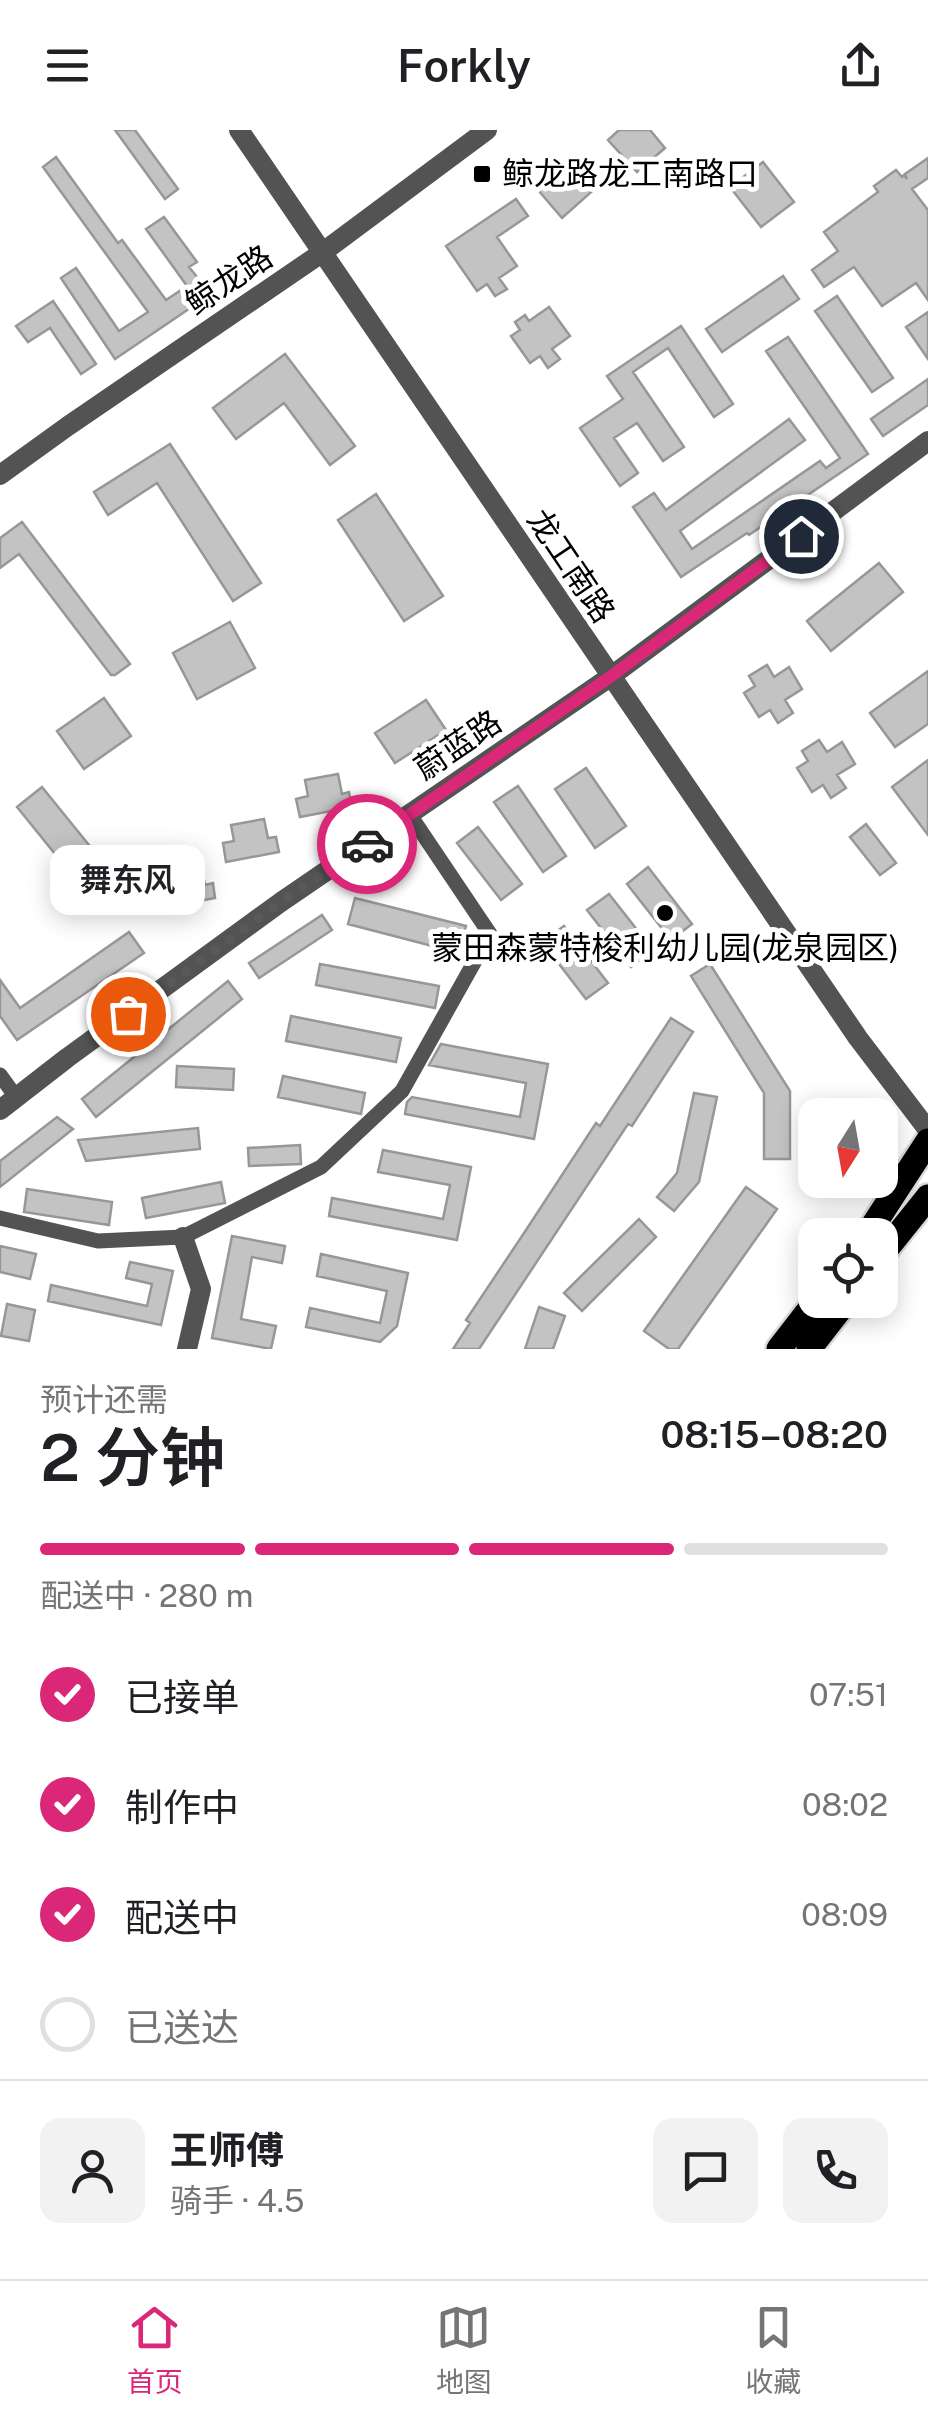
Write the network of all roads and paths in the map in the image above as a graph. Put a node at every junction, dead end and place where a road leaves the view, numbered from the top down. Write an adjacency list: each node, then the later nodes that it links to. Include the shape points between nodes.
1 (239, 130): 3 (street, 龙工南路)
2 (488, 130): 3 (street, 鲸龙路)
3 (324, 252): 5 (street, 鲸龙路); 6 (street, 龙工南路)
4 (928, 441): 6 (street, 蔚蓝路)
5 (0, 475)
6 (610, 677): 7 (street, 蔚蓝路); 10 (street, 龙工南路)
7 (410, 814): 9 (street, 蔚蓝路); 16 (street, via 490,934 402,1091 321,1167)
8 (0, 1075): 9 (street)
9 (8, 1104)
10 (928, 1130)
11 (928, 1141): 14 (main road)
12 (928, 1197): 15 (main road)
13 (0, 1218): 16 (street, via 98,1241)
14 (877, 1218)
15 (898, 1234)
16 (183, 1236): 19 (street, via 201,1289)
17 (803, 1318): 20 (main road)
18 (833, 1318): 21 (main road)
19 (187, 1349)
20 (779, 1349)
21 (810, 1349)

